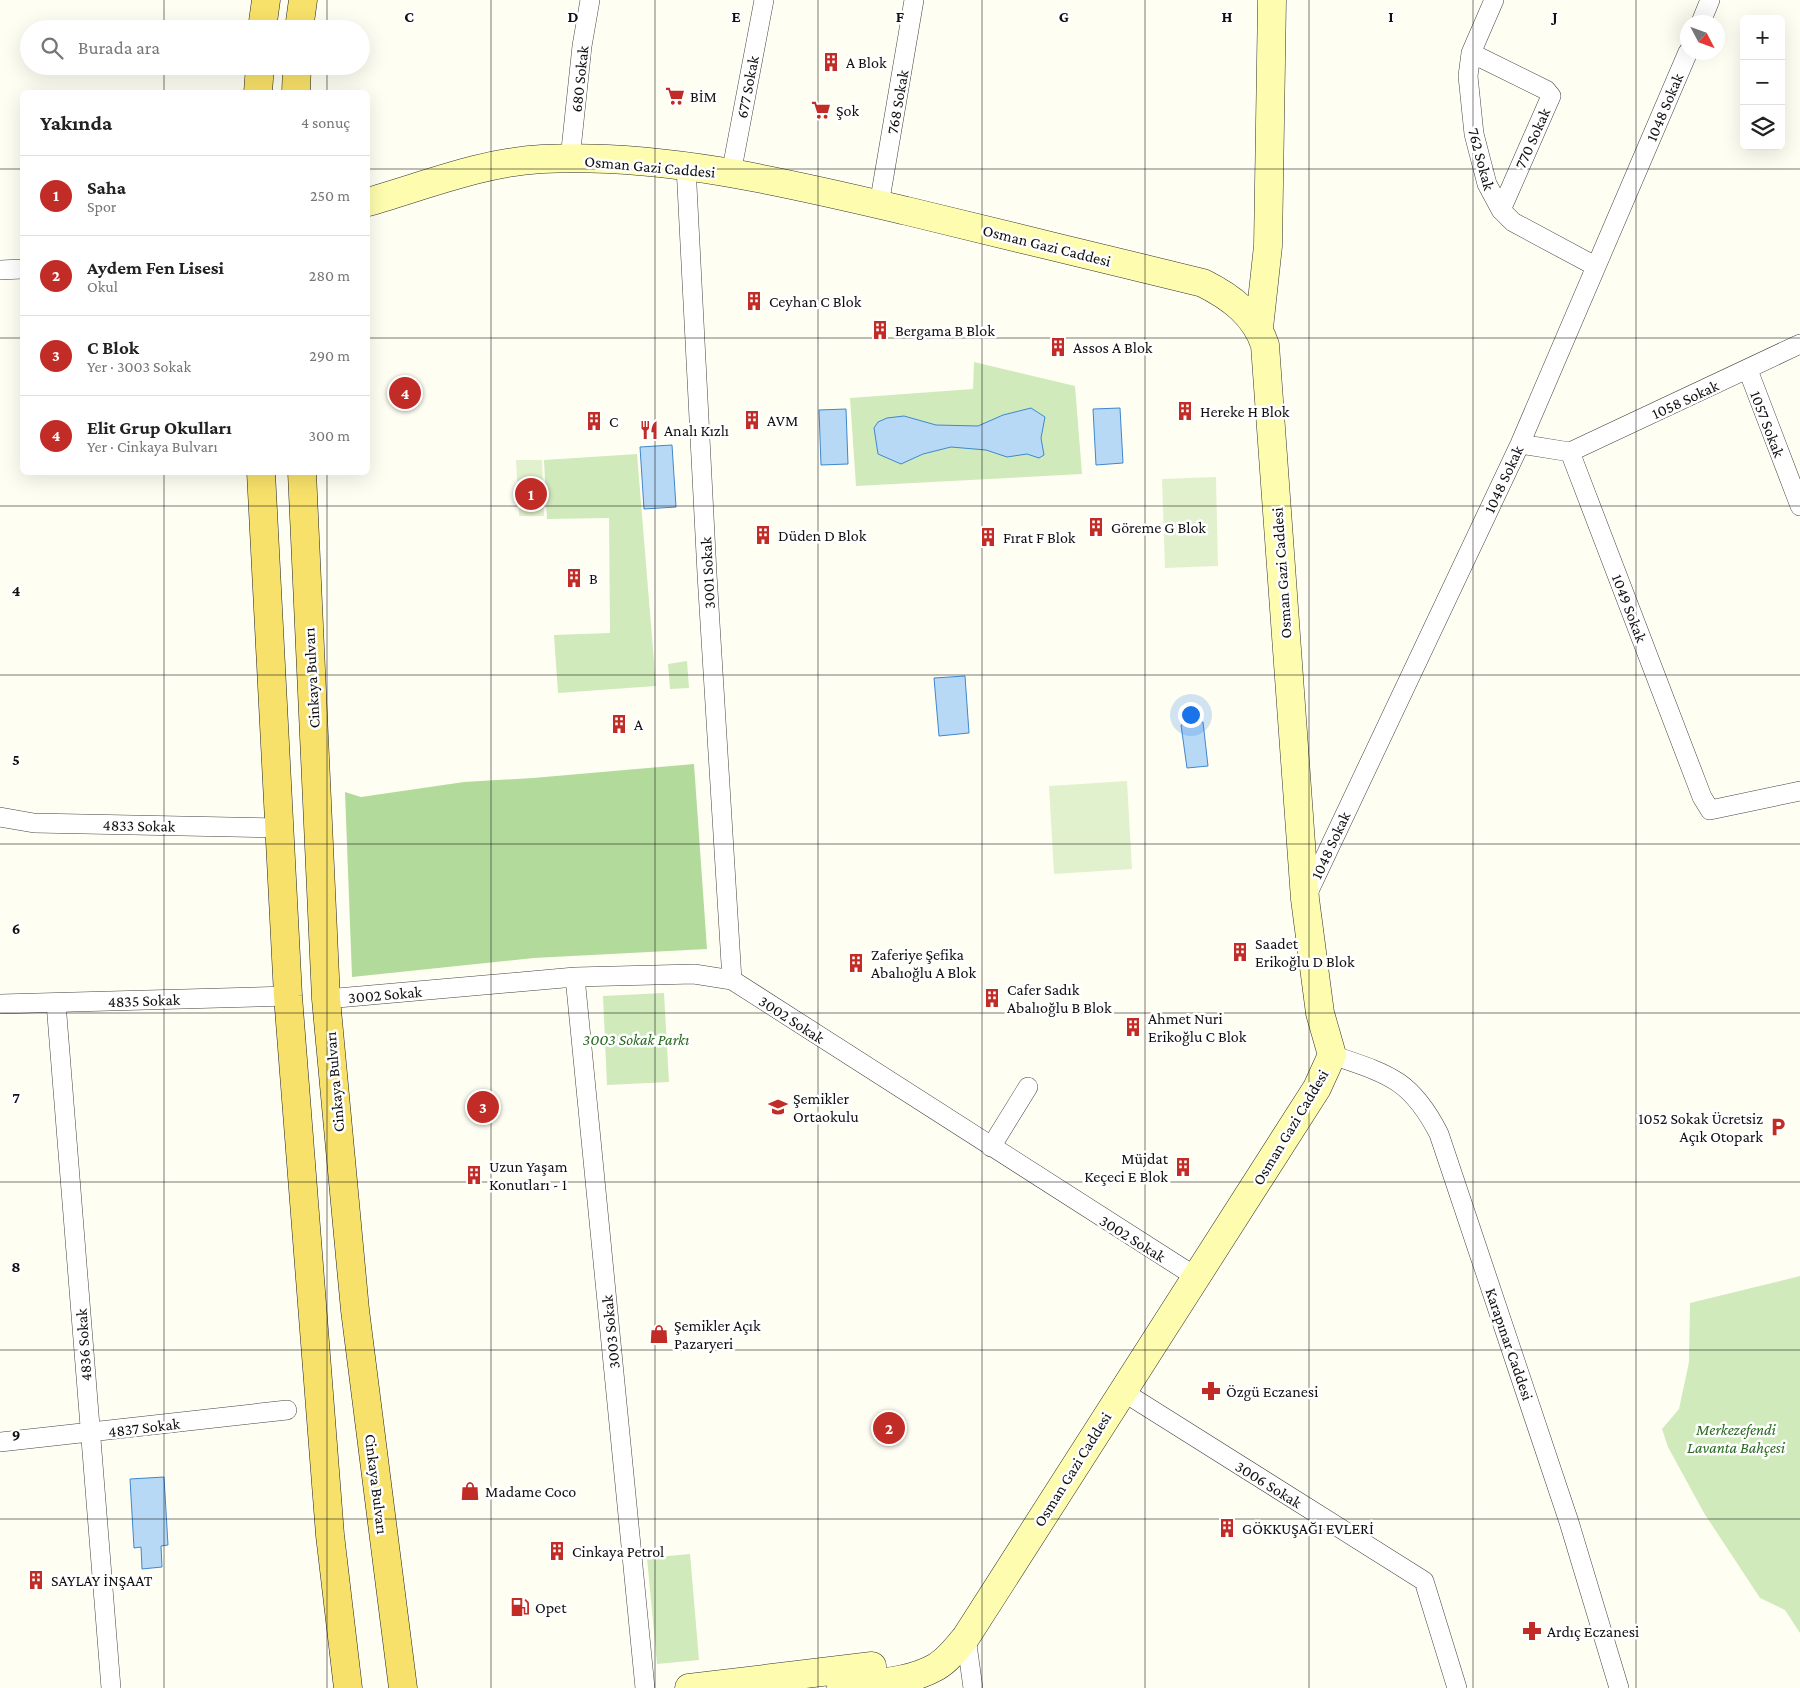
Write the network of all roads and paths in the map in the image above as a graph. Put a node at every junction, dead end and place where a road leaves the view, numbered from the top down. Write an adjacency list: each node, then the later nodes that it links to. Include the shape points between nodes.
1 (266, 0): 10 (main road)
2 (303, 0): 11 (main road)
3 (590, 0): 18 (street, 680 Sokak)
4 (764, 0): 20 (street, 677 Sokak)
5 (914, 0): 22 (street, 768 Sokak)
6 (1272, 0): 27 (street, via 1268,246)
7 (1494, 0): 12 (street, 762 Sokak)
8 (1710, 0): 9 (street)
9 (1704, 15)
10 (263, 20)
11 (300, 20)
12 (1471, 53): 23 (street, 762 Sokak, via 1468,76 1474,134 1487,184); 23 (street, 770 Sokak, via 1546,90 1551,96)
13 (1685, 60): 24 (street, 1048 Sokak)
14 (259, 75): 16 (main road)
15 (297, 75): 17 (main road)
16 (258, 90)
17 (296, 90)
18 (570, 159): 19 (street, Osman Gazi Caddesi); 21 (street, Osman Gazi Caddesi, via 541,159 489,167)
19 (686, 166): 20 (street, Osman Gazi Caddesi); 40 (street, 3001 Sokak)
20 (731, 174): 22 (street, Osman Gazi Caddesi)
21 (370, 201)
22 (880, 205): 27 (street, Osman Gazi Caddesi, via 1203,283 1237,304)
23 (1501, 210): 24 (street, 762 Sokak, via 1512,222)
24 (1595, 266): 30 (street, 1048 Sokak)
25 (20, 269): 26 (street)
26 (0, 270)
27 (1259, 328): 38 (street, Osman Gazi Caddesi, via 1265,345)
28 (1800, 344): 29 (street, 1058 Sokak)
29 (1748, 370): 31 (street, 1058 Sokak); 34 (street, 1057 Sokak)
30 (1520, 444): 31 (street); 38 (street, 1048 Sokak)
31 (1570, 452): 35 (street, 1049 Sokak, via 1702,797 1710,810)
32 (261, 475): 37 (main road)
33 (302, 475): 42 (main road, Cinkaya Bulvarı)
34 (1800, 506)
35 (1800, 791)
36 (0, 817): 37 (street, 4833 Sokak, via 34,823)
37 (280, 828): 41 (main road)
38 (1305, 899): 45 (street, Osman Gazi Caddesi, via 1320,1013)
39 (575, 977): 40 (street, 3002 Sokak, via 694,974); 42 (street, 3002 Sokak); 57 (street, 3003 Sokak)
40 (732, 980): 47 (street, 3002 Sokak)
41 (288, 996): 43 (street, 4835 Sokak); 55 (main road, via 330,1535)
42 (326, 999): 56 (main road, Cinkaya Bulvarı, via 355,1310)
43 (56, 1003): 44 (street, 4835 Sokak); 51 (street, 4836 Sokak)
44 (0, 1004)
45 (1332, 1056): 48 (street, Osman Gazi Caddesi, via 1317,1088); 62 (street, Karapınar Caddesi, via 1398,1080 1427,1110 1439,1134 1569,1522)
46 (1028, 1087): 47 (street)
47 (991, 1147): 48 (street, 3002 Sokak)
48 (1196, 1277): 49 (street, Osman Gazi Caddesi)
49 (1122, 1391): 53 (street, Osman Gazi Caddesi); 61 (street, 3006 Sokak, via 1424,1581)
50 (287, 1410): 51 (street, 4837 Sokak)
51 (90, 1433): 52 (street, 4837 Sokak); 54 (street, 4836 Sokak)
52 (0, 1442)
53 (966, 1637): 58 (street, Osman Gazi Caddesi, via 936,1657 922,1661); 59 (street, Osman Gazi Caddesi, via 952,1654 921,1674); 60 (street)
54 (111, 1688)
55 (348, 1688)
56 (404, 1688)
57 (645, 1688)
58 (689, 1688)
59 (841, 1688)
60 (972, 1688)
61 (1457, 1688)
62 (1619, 1688)

